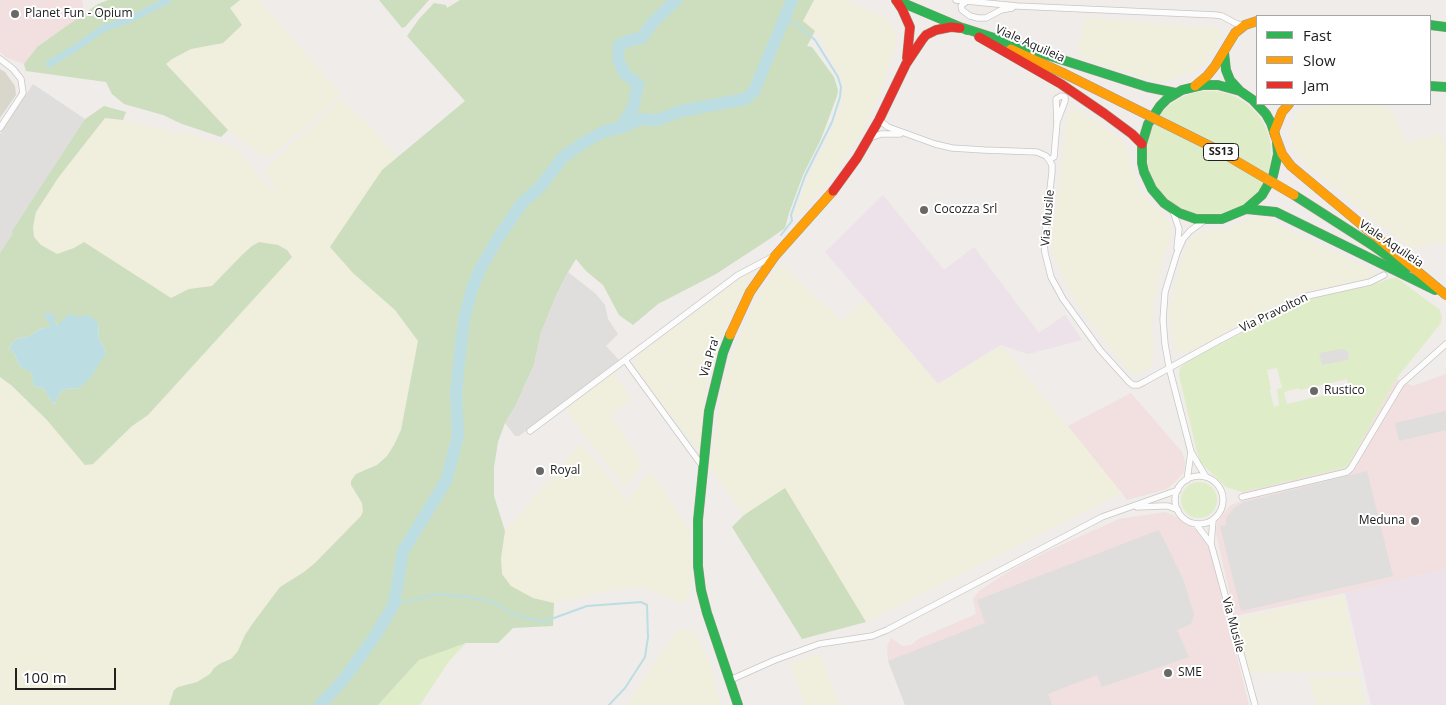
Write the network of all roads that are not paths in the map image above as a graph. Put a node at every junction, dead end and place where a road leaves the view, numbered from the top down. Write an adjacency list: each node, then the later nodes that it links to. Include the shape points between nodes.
1 (896, 0): 10 (main road, Viale Aquileia / SS13); 14 (main road, Via Pra', via 910,27)
2 (956, 0): 3 (street)
3 (967, 2): 4 (street); 4 (street, via 961,6 962,10 983,19 1008,8)
4 (1040, 7): 5 (street, via 1216,15)
5 (1228, 19): 7 (street); 11 (street)
6 (1256, 21): 7 (main road)
7 (1245, 25): 11 (main road)
8 (1431, 25): 9 (main road)
9 (1446, 27)
10 (963, 28): 14 (main road, Via Pra', via 942,28 931,32); 19 (main road, via 1147,87); 30 (main road, via 1061,84); 38 (main road, Viale Aquileia / SS13, bridge, via 1063,73 1214,148 1278,185)
11 (1232, 37): 12 (main road)
12 (1224, 52): 15 (main road, via 1207,76); 18 (main road, via 1230,80)
13 (0, 59): 25 (street, via 21,79 23,93)
14 (906, 64): 23 (main road, Via Pra')
15 (1195, 86): 18 (main road, via 1218,85); 19 (main road)
16 (1431, 86): 17 (main road)
17 (1446, 87)
18 (1240, 91): 20 (main road)
19 (1176, 93): 30 (main road, via 1153,114)
20 (1255, 100)
21 (1259, 105): 26 (main road)
22 (1288, 105): 26 (main road)
23 (879, 120): 27 (street); 28 (main road, Via Pra')
24 (1057, 122): 31 (street, via 1054,157)
25 (0, 128)
26 (1274, 132): 29 (main road)
27 (910, 136): 28 (street, via 890,133); 31 (street, via 952,148 1037,152)
28 (870, 138): 36 (main road, Via Pra', via 834,189)
29 (1277, 143): 33 (main road, via 1271,181 1262,195); 38 (main road, via 1291,166)
30 (1142, 144): 32 (main road, via 1142,163 1148,180 1158,196)
31 (1050, 160): 41 (street, Via Musile, via 1052,172 1044,253 1055,286 1100,350 1133,385)
32 (1172, 208): 34 (main road); 35 (street, via 1179,229)
33 (1246, 209): 34 (main road, via 1230,217); 38 (main road, via 1276,212)
34 (1205, 220): 35 (street, via 1183,239)
35 (1177, 253): 41 (street, via 1163,305)
36 (775, 256): 40 (street, via 738,275); 44 (main road, Via Pra', via 750,292 723,353 709,410)
37 (1384, 275): 41 (street, Via Pravolton, via 1370,282 1303,297)
38 (1446, 296)
39 (1446, 344): 48 (street, via 1398,387 1347,472)
40 (625, 360): 42 (street); 44 (street)
41 (1169, 367): 43 (street)
42 (530, 431)
43 (1191, 452): 45 (street); 46 (street)
44 (703, 468): 54 (main road, Via Pra', via 698,536 701,590)
45 (1206, 477): 46 (street); 51 (street, via 1216,483 1223,495 1222,508)
46 (1187, 480): 47 (street)
47 (1178, 490): 49 (street); 50 (street)
48 (1242, 497)
49 (1132, 507): 50 (street, via 1168,506); 54 (street, via 1102,517 887,630 872,636 819,644)
50 (1178, 510): 52 (street, via 1186,520)
51 (1213, 520): 52 (street); 53 (street)
52 (1196, 524): 53 (street)
53 (1211, 544): 56 (street, Via Musile)
54 (730, 680): 55 (main road, Via Pra')
55 (738, 705)
56 (1255, 705)

